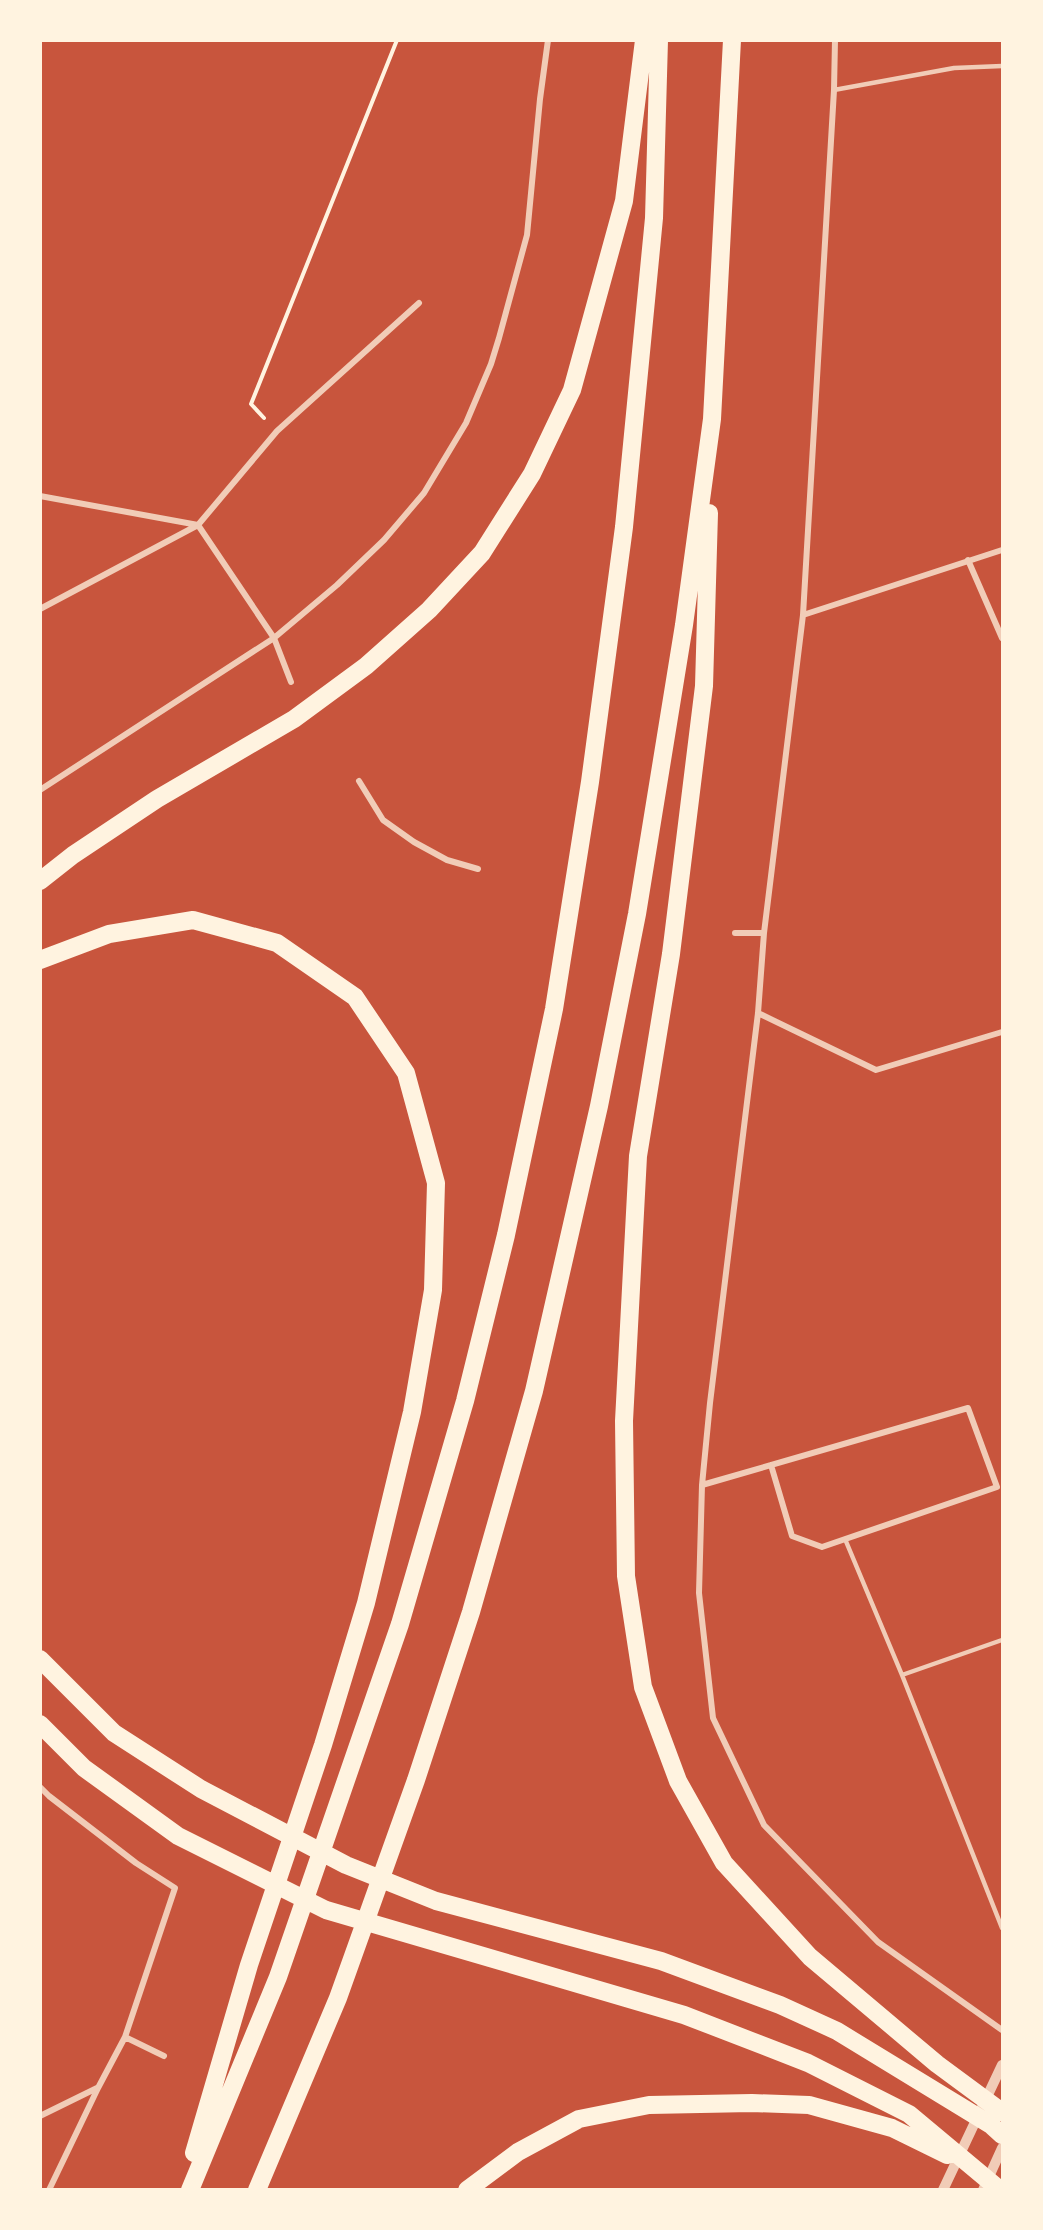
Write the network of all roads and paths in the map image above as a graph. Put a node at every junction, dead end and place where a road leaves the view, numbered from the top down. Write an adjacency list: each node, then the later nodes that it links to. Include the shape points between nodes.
1 (397, 40): 11 (path, via 251,404)
2 (548, 40): 18 (street, via 527,235 491,364 466,423 424,493 384,540)
3 (644, 40): 24 (highway, via 624,201 572,390 532,474 482,553 429,610 366,666 294,718 157,799)
4 (659, 40): 51 (highway, via 654,218 624,527 590,782 554,1009 506,1235 465,1401 400,1624 278,1977)
5 (732, 40): 10 (highway)
6 (835, 40): 8 (street)
7 (1002, 66): 8 (lane, via 954,68)
8 (834, 90): 17 (street)
9 (419, 303): 11 (street)
10 (712, 419): 44 (highway, via 704,686 671,954 638,1156 624,1421 626,1576 643,1687 678,1781 724,1863 810,1957 937,2064); 52 (highway, via 684,625 637,914 599,1106 534,1390 471,1612 416,1780 338,1998)
11 (277, 431): 13 (street)
12 (40, 496): 13 (street)
13 (198, 525): 16 (street); 18 (street)
14 (1002, 550): 15 (street)
15 (968, 560): 17 (street); 19 (street)
16 (40, 609)
17 (803, 615): 26 (street)
18 (274, 638): 20 (street); 22 (street)
19 (1002, 638)
20 (291, 682)
21 (359, 781): 23 (street, via 383,820 447,860)
22 (40, 790)
23 (478, 869)
24 (40, 881)
25 (735, 933): 26 (street)
26 (764, 933): 28 (street)
27 (40, 960): 50 (highway, via 109,934 193,920 277,943 355,997 406,1073 436,1183 433,1290 412,1412 366,1603 249,1965)
28 (758, 1012): 29 (street, via 876,1070); 31 (street)
29 (1002, 1032)
30 (771, 1466): 31 (street); 32 (street, via 792,1536 822,1547); 32 (street, via 968,1408 997,1487)
31 (702, 1485): 39 (street, via 699,1593 713,1718 764,1825 878,1942)
32 (845, 1539): 35 (lane)
33 (1002, 1640): 35 (lane)
34 (40, 1659): 46 (highway, via 114,1733 201,1789 346,1866 436,1901 661,1961 780,2005 837,2031)
35 (902, 1675): 38 (lane)
36 (40, 1724): 48 (highway, via 84,1768 178,1836 326,1910 684,2015 808,2063 909,2114)
37 (40, 1787): 40 (street, via 136,1863 176,1888)
38 (1002, 1928)
39 (1002, 2030)
40 (126, 2037): 41 (street); 43 (street)
41 (164, 2056)
42 (1002, 2065): 54 (street)
43 (98, 2088): 45 (street); 49 (street)
44 (1002, 2112)
45 (40, 2116)
46 (1002, 2134)
47 (1002, 2148): 55 (street)
48 (978, 2171): 53 (highway, via 892,2128 809,2105 649,2105 579,2120 518,2152); 56 (highway)
49 (49, 2190)
50 (184, 2190)
51 (190, 2190)
52 (257, 2190)
53 (467, 2190)
54 (943, 2190)
55 (983, 2190)
56 (1000, 2190)

